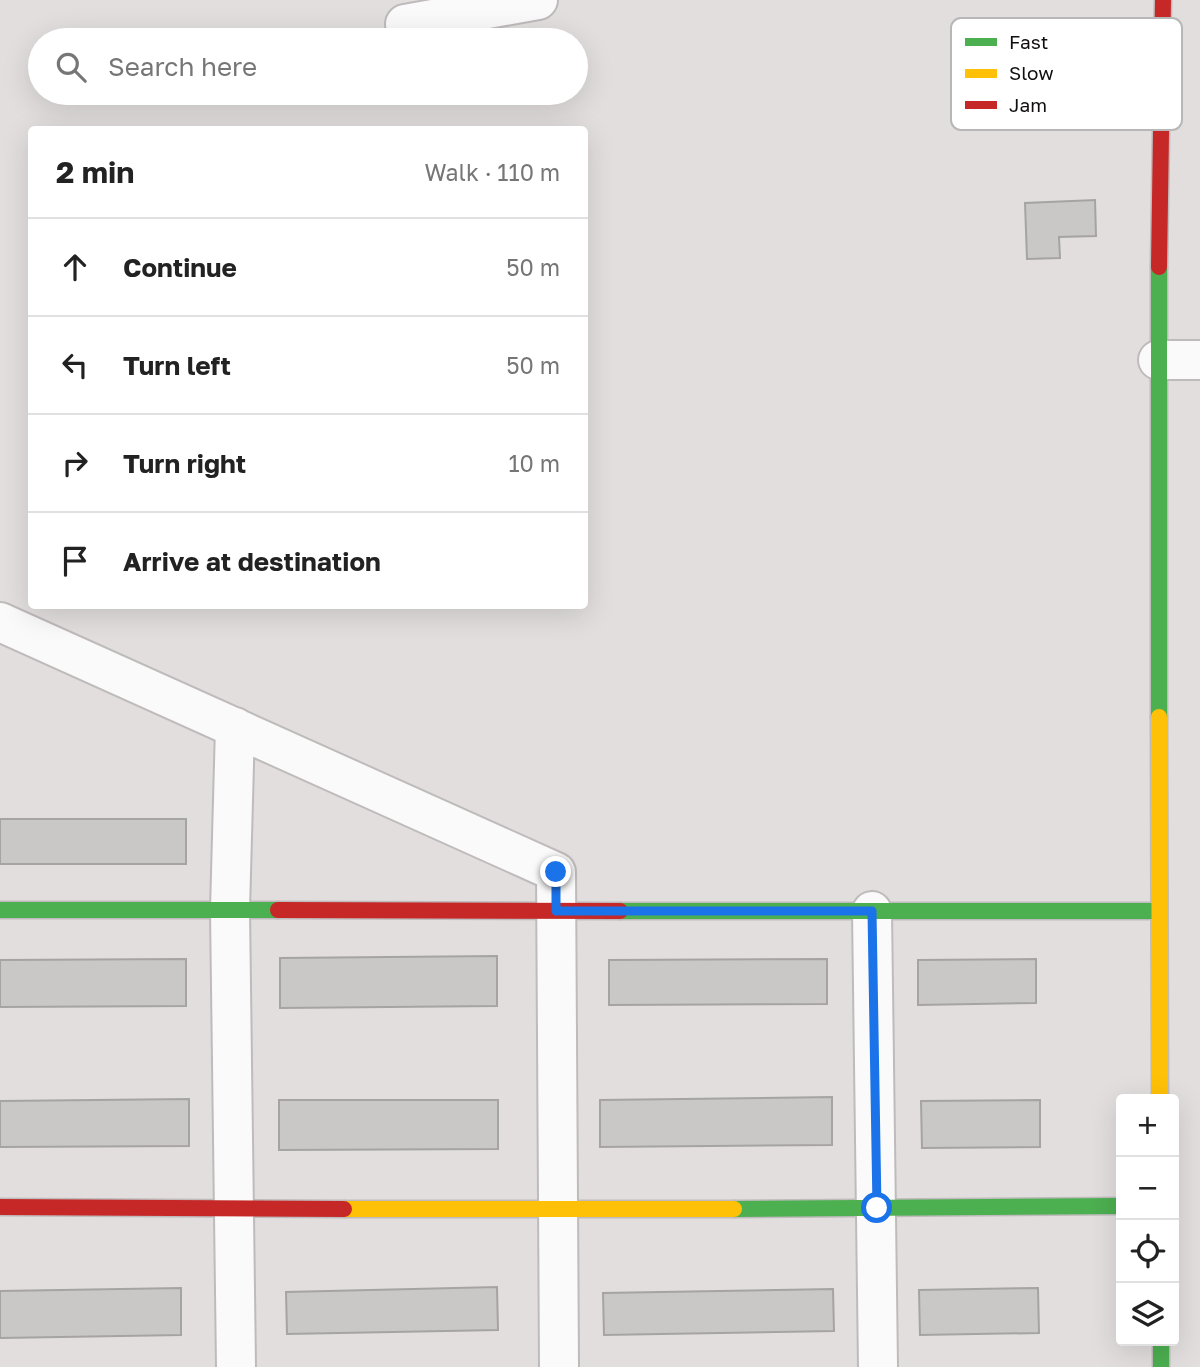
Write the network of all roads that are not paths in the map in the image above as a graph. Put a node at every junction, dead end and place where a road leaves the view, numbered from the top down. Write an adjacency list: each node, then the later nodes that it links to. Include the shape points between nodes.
1 (538, 0): 4 (street)
2 (1163, 0): 3 (street)
3 (1163, 18)
4 (405, 24)
5 (1161, 130): 6 (street)
6 (1158, 360): 7 (street); 14 (street)
7 (1200, 360)
8 (0, 622): 9 (street)
9 (235, 727): 11 (street); 12 (street, via 556,872)
10 (0, 910): 11 (street)
11 (229, 910): 12 (street); 19 (street)
12 (556, 911): 13 (street); 20 (street)
13 (872, 911): 14 (street); 18 (street)
14 (1159, 911): 15 (street)
15 (1160, 1094)
16 (1116, 1206): 18 (street)
17 (0, 1207): 19 (street)
18 (877, 1208): 20 (street); 24 (street)
19 (236, 1209): 20 (street); 22 (street)
20 (558, 1211): 23 (street)
21 (1161, 1346): 25 (street)
22 (236, 1367)
23 (559, 1367)
24 (878, 1367)
25 (1161, 1367)

